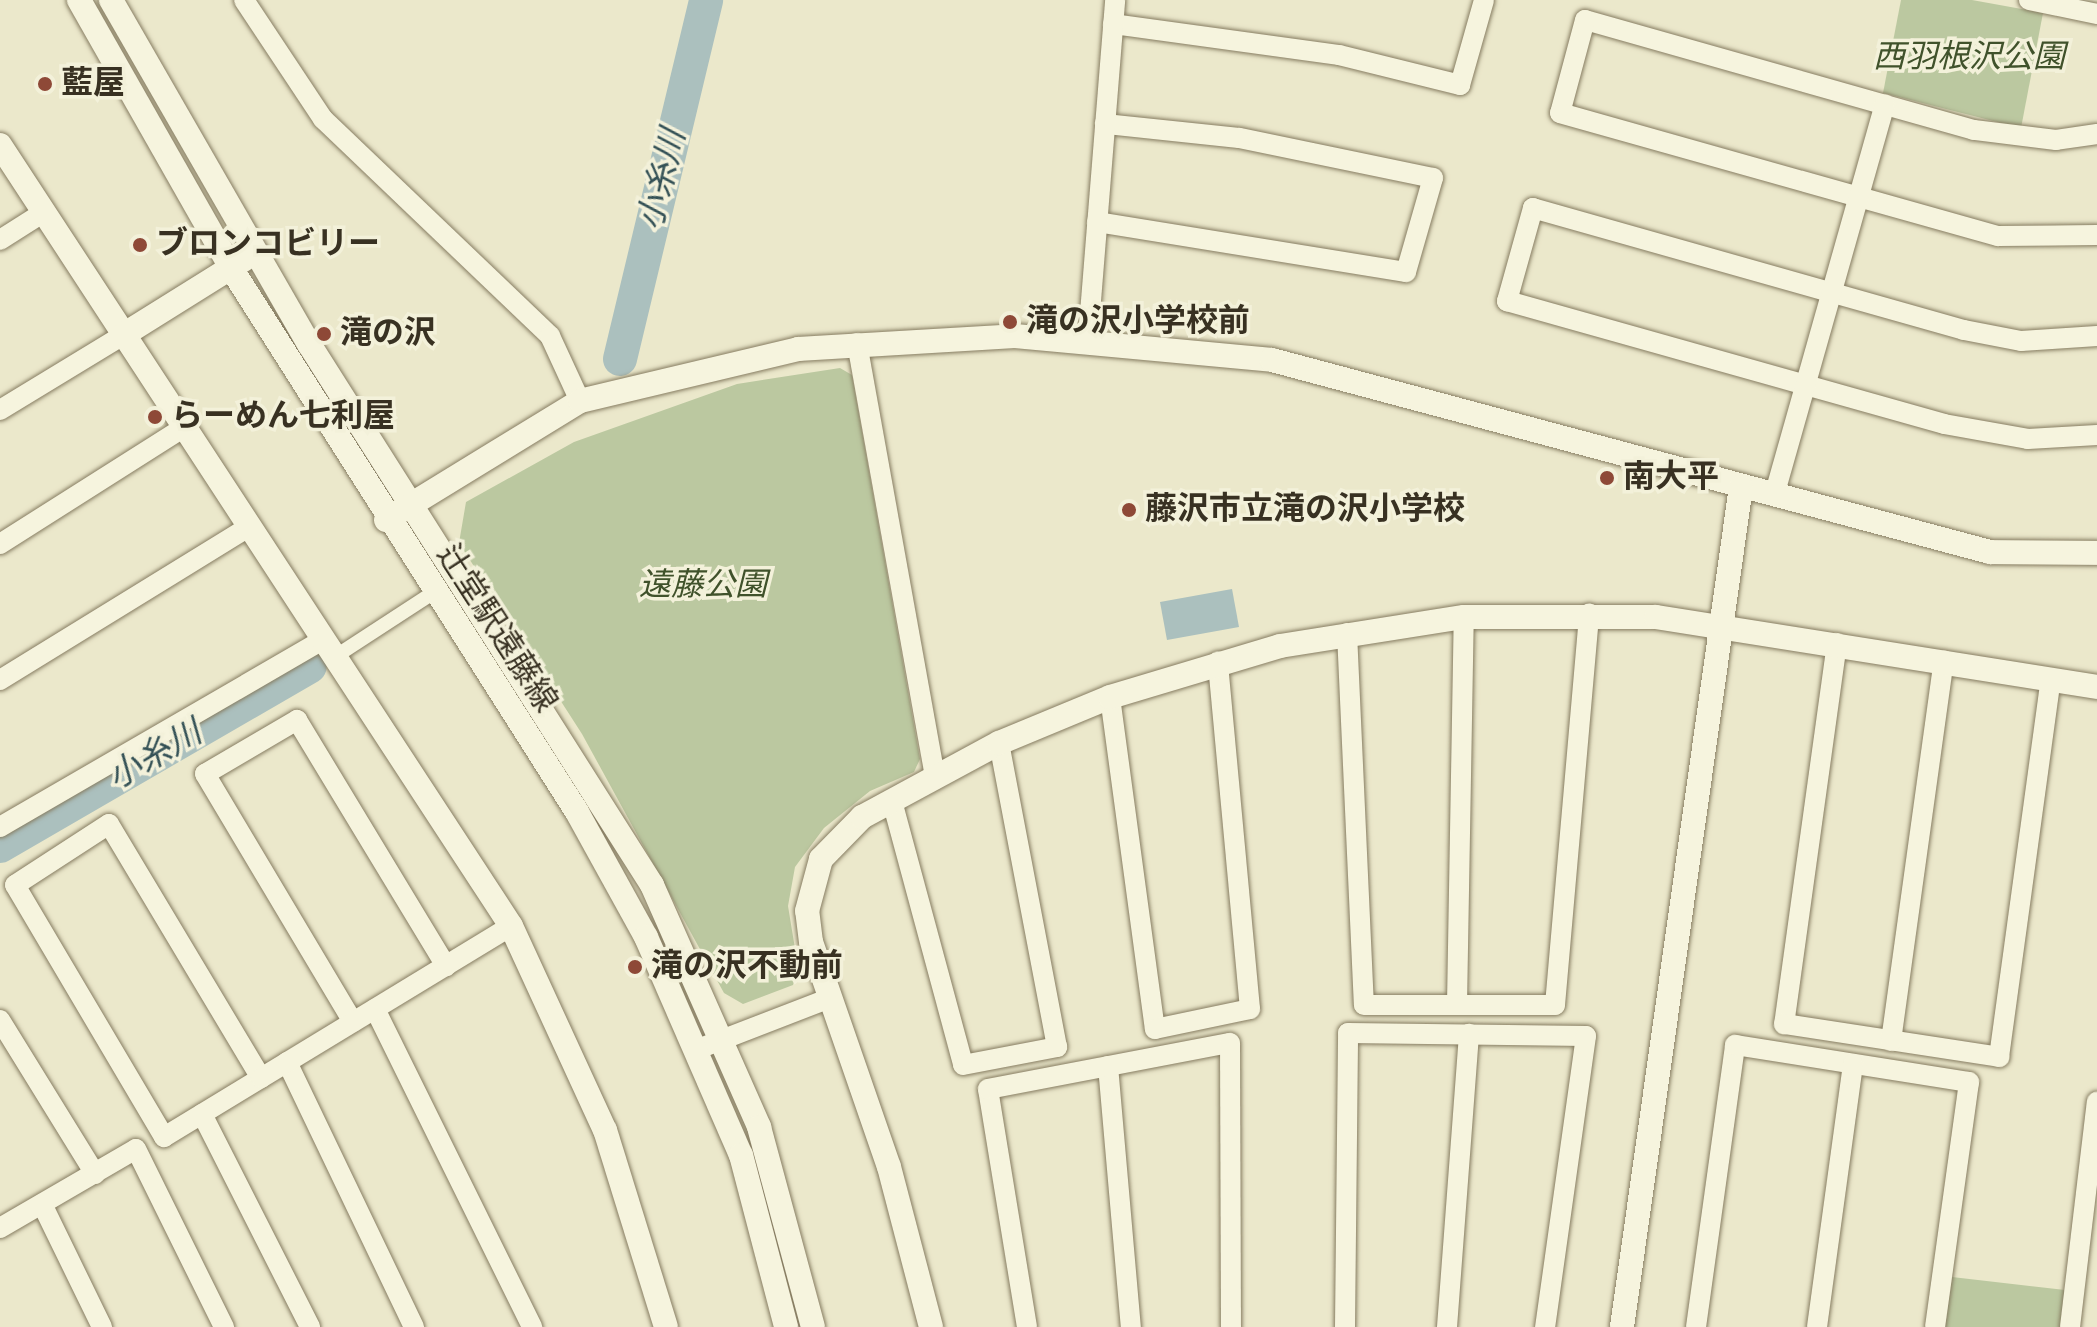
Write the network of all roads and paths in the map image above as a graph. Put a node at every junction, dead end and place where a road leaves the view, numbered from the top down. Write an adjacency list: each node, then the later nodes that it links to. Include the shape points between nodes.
1 (79, 0): 19 (street, 辻堂駅遠藤線)
2 (111, 0): 18 (street, 辻堂駅遠藤線)
3 (244, 0): 26 (street, via 323,119 550,336)
4 (1115, 0): 8 (street)
5 (1484, 0): 8 (street, via 1460,85 1326,53)
6 (2029, 0): 7 (street)
7 (2097, 14)
8 (1113, 24): 10 (street)
9 (1885, 104): 11 (street, via 2017,138); 13 (street); 13 (street, via 1585,20 1560,113)
10 (1105, 124): 15 (street); 15 (street, via 1239,138 1433,178 1406,272)
11 (2097, 134)
12 (0, 145): 14 (street)
13 (1858, 197): 16 (street, via 1998,236 2038,241); 20 (street)
14 (41, 214): 17 (street); 22 (street)
15 (1097, 222): 23 (street)
16 (2097, 235)
17 (0, 240)
18 (254, 254): 19 (street); 32 (street, 辻堂駅遠藤線)
19 (231, 268): 22 (street); 33 (street, 辻堂駅遠藤線)
20 (1832, 291): 21 (street, via 2021,341); 25 (street); 25 (street, via 1533,208 1525,234 1507,301)
21 (2097, 336)
22 (120, 337): 27 (street); 28 (street)
23 (1088, 338): 24 (street); 30 (street, via 1347,376)
24 (857, 343): 26 (street, via 729,361); 51 (street)
25 (1806, 384): 29 (street, via 1986,434); 31 (street)
26 (580, 401): 32 (street)
27 (0, 410)
28 (181, 429): 34 (street); 35 (street)
29 (2097, 435)
30 (1741, 487): 31 (street); 40 (street)
31 (1774, 496): 36 (street, via 1990,552)
32 (408, 506): 33 (street); 62 (street, 辻堂駅遠藤線, via 652,885)
33 (386, 520): 37 (street, 辻堂駅遠藤線)
34 (247, 528): 43 (street); 47 (street)
35 (0, 544)
36 (2097, 553)
37 (434, 592): 43 (street); 64 (street, 辻堂駅遠藤線, via 577,812)
38 (1589, 613): 39 (street); 40 (street); 57 (street, via 1555,1005)
39 (1464, 617): 41 (street); 57 (street)
40 (1721, 624): 42 (street); 89 (street)
41 (1347, 633): 44 (street); 57 (street, via 1364,1005)
42 (1837, 643): 45 (street); 63 (street, via 1784,1024)
43 (329, 648): 53 (street); 54 (street)
44 (1218, 661): 49 (street); 49 (street, via 1250,1009 1155,1029)
45 (1944, 661): 46 (street); 63 (street)
46 (2051, 679): 48 (street); 63 (street, via 1999,1057)
47 (0, 680)
48 (2097, 687)
49 (1110, 697): 50 (street)
50 (999, 743): 51 (street); 52 (street, via 1057,1047 963,1065)
51 (935, 777): 52 (street)
52 (892, 801): 56 (street, via 837,836 811,884 811,942)
53 (0, 827)
54 (511, 926): 55 (street); 79 (street, via 605,1130)
55 (446, 966): 58 (street); 60 (street, via 297,720 205,774)
56 (830, 998): 62 (street); 82 (street, via 889,1167)
57 (1457, 1005)
58 (375, 1009): 60 (street); 78 (street)
59 (0, 1020): 71 (street)
60 (353, 1022): 65 (street)
61 (1469, 1034): 86 (street, via 1348,1033); 87 (street); 88 (street, via 1586,1036)
62 (723, 1037): 64 (street); 81 (street, 辻堂駅遠藤線, via 761,1135)
63 (1891, 1041)
64 (698, 1049): 80 (street, 辻堂駅遠藤線, via 741,1155)
65 (287, 1062): 68 (street); 77 (street)
66 (1853, 1064): 90 (street, via 1735,1045); 91 (street); 92 (street, via 1969,1082)
67 (1108, 1066): 83 (street, via 988,1089); 84 (street); 85 (street, via 1230,1043)
68 (261, 1078): 70 (street); 70 (street, via 109,824 15,885 164,1137)
69 (2097, 1102): 93 (street)
70 (202, 1114): 76 (street)
71 (95, 1174): 72 (street); 75 (street, via 136,1149)
72 (42, 1204): 73 (street); 74 (street)
73 (0, 1228)
74 (102, 1327)
75 (224, 1327)
76 (310, 1327)
77 (414, 1327)
78 (532, 1327)
79 (666, 1327)
80 (786, 1327)
81 (813, 1327)
82 (931, 1327)
83 (1027, 1327)
84 (1131, 1327)
85 (1231, 1327)
86 (1345, 1327)
87 (1447, 1327)
88 (1545, 1327)
89 (1622, 1327)
90 (1696, 1327)
91 (1817, 1327)
92 (1935, 1327)
93 (2070, 1327)

